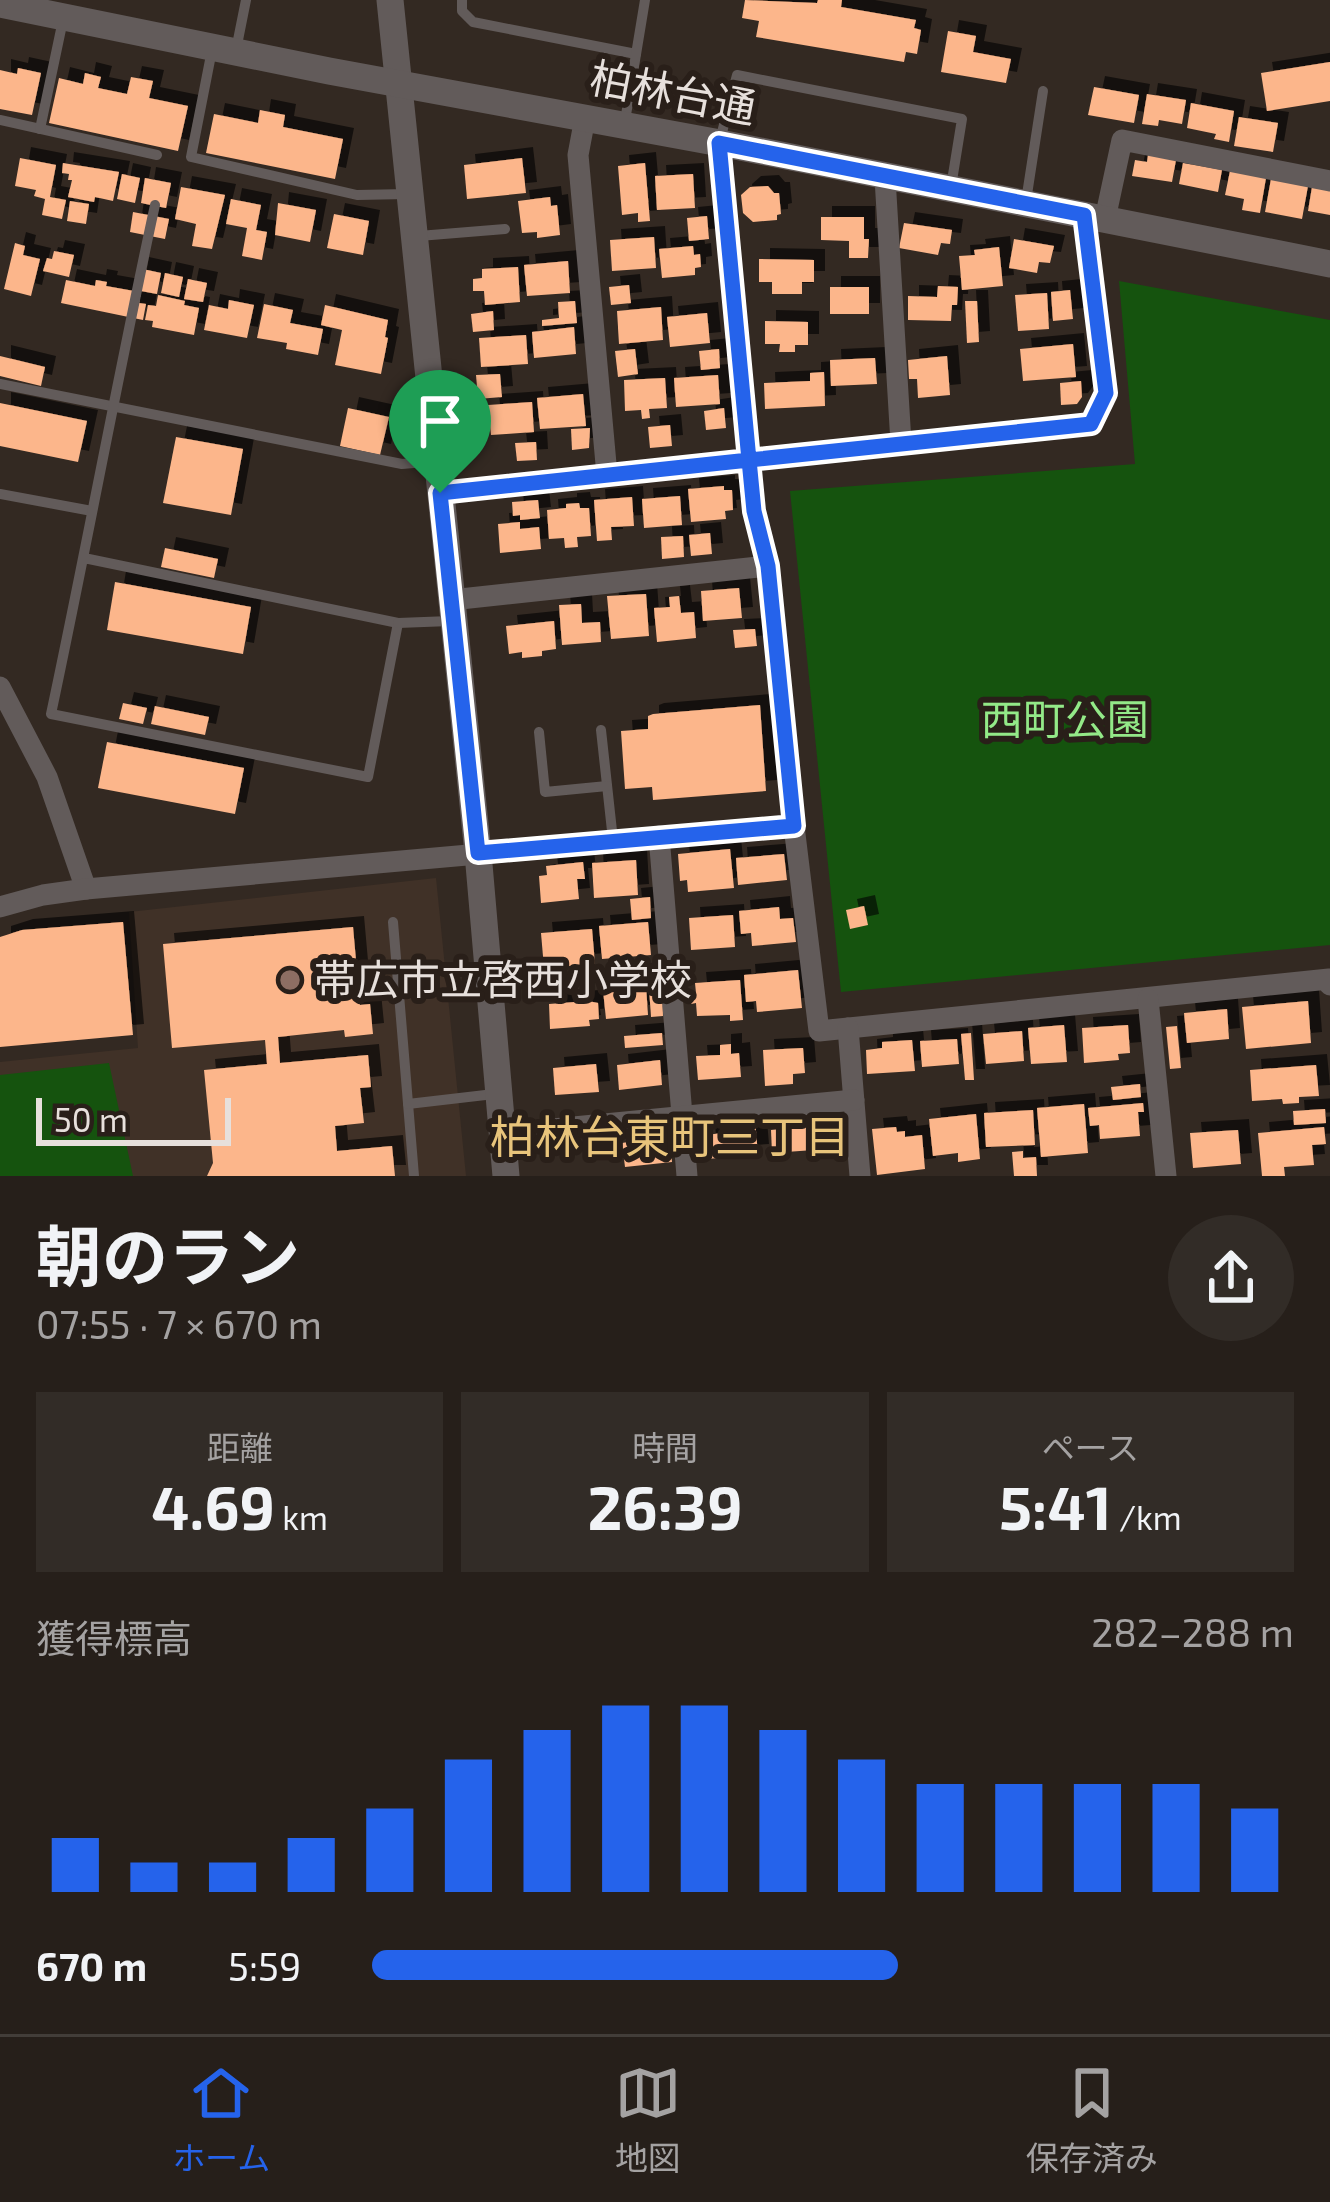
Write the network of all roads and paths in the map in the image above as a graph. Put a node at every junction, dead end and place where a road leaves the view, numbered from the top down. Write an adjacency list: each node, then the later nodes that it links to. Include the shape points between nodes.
1 (246, 0): 7 (lane)
2 (390, 0): 9 (street)
3 (462, 0): 8 (lane, via 473,22)
4 (645, 0): 8 (lane)
5 (0, 4): 6 (street, 柏林台通)
6 (48, 10): 7 (street, 柏林台通); 14 (lane)
7 (224, 50): 9 (street, 柏林台通); 20 (lane, via 191,157 357,195)
8 (636, 54): 13 (lane)
9 (400, 84): 11 (street, 柏林台通); 20 (street)
10 (1043, 91): 21 (lane)
11 (585, 118): 13 (street, 柏林台通); 32 (street, via 578,155)
12 (0, 120): 14 (lane)
13 (624, 126): 15 (street, 柏林台通)
14 (40, 129): 16 (lane)
15 (719, 143): 17 (street, 柏林台通); 19 (lane, via 737,75 962,119); 30 (street)
16 (157, 154)
17 (885, 178): 19 (street, 柏林台通); 29 (street)
18 (1330, 181): 23 (street, via 1122,140)
19 (951, 191): 21 (street, 柏林台通)
20 (411, 194): 25 (street)
21 (1025, 204): 23 (street, 柏林台通)
22 (155, 206): 28 (lane)
23 (1094, 217): 26 (street, 柏林台通); 29 (street, via 1106,393 1091,424)
24 (505, 229): 25 (lane)
25 (415, 236): 31 (street)
26 (1330, 264)
27 (0, 384): 28 (lane)
28 (111, 408): 31 (lane, via 402,464); 35 (lane)
29 (901, 443): 30 (street)
30 (749, 460): 32 (street); 37 (street)
31 (437, 461): 33 (street)
32 (607, 475): 33 (street)
33 (440, 493): 38 (street)
34 (0, 494): 35 (lane)
35 (92, 512): 36 (lane)
36 (84, 558): 39 (lane); 39 (lane, via 51,714 368,777)
37 (768, 566): 38 (street); 44 (street)
38 (452, 610): 39 (lane); 47 (street)
39 (398, 622)
40 (0, 687): 48 (street, via 47,777)
41 (602, 730): 43 (lane)
42 (539, 732): 43 (lane, via 545,792)
43 (607, 786): 46 (lane)
44 (794, 826): 45 (street); 53 (street, via 819,1031)
45 (659, 836): 46 (street); 57 (street)
46 (613, 840): 47 (street)
47 (478, 853): 48 (street); 54 (street)
48 (86, 889): 49 (street)
49 (0, 907)
50 (393, 922): 56 (lane)
51 (1330, 985): 52 (street)
52 (1148, 999): 53 (street); 63 (street)
53 (848, 1028): 55 (street)
54 (498, 1094): 56 (lane); 58 (street)
55 (854, 1100): 57 (street); 62 (street)
56 (408, 1104): 59 (lane)
57 (682, 1115): 58 (street); 61 (street)
58 (501, 1135): 60 (street)
59 (414, 1176)
60 (506, 1176)
61 (687, 1176)
62 (860, 1176)
63 (1166, 1176)

